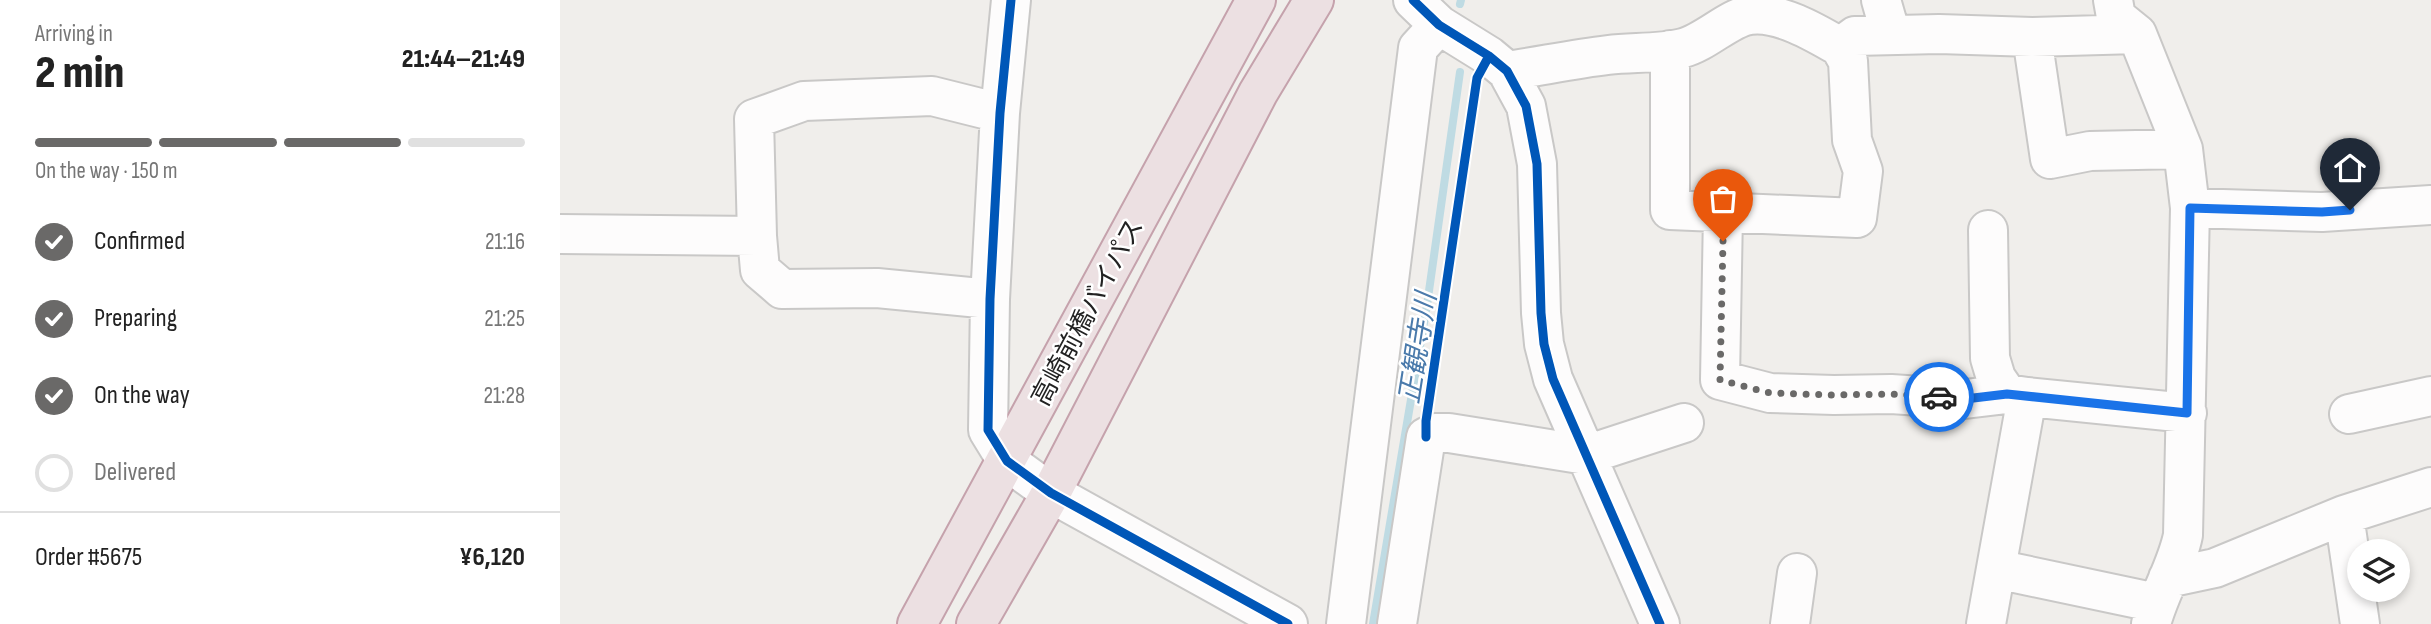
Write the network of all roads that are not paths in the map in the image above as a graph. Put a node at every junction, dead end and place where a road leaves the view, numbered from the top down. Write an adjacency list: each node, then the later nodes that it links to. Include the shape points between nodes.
1 (1011, 0): 12 (street)
2 (1255, 0): 27 (highway, 高崎前橋バイパス)
3 (1314, 0): 29 (highway, 高崎前橋バイパス, via 1258,93)
4 (2113, 0): 7 (street, via 2116,18)
5 (1426, 12): 11 (street); 37 (street)
6 (1886, 18): 8 (street, via 1939,34); 9 (street)
7 (2137, 34): 8 (street); 13 (street)
8 (2032, 37): 13 (street, via 2050,159 2090,151)
9 (1840, 47): 10 (street, via 1810,29 1770,16 1749,15 1697,43); 16 (street, via 1848,61 1852,140 1863,171 1857,218)
10 (1670, 50): 11 (street); 16 (street, via 1670,210)
11 (1507, 71): 26 (street, via 1526,106 1537,163 1544,344 1553,379)
12 (1000, 113): 19 (street, via 932,96 804,102 754,119); 20 (street)
13 (2183, 149): 15 (street)
14 (2431, 205): 15 (street, via 2322,212)
15 (2190, 208): 23 (street)
16 (1723, 213): 21 (street, via 1720,380 1770,393 1965,399)
17 (1988, 230): 21 (street, via 1990,358 1997,378)
18 (560, 234): 19 (street)
19 (757, 236): 20 (street, via 760,270 782,289 877,288)
20 (990, 299): 27 (street, via 988,430)
21 (2017, 395): 23 (street); 31 (street)
22 (2431, 396): 24 (street)
23 (2187, 413): 33 (street, via 2183,535)
24 (2349, 414)
25 (1684, 424): 26 (street)
26 (1586, 455): 38 (street, via 1449,433 1426,437); 39 (street)
27 (1007, 461): 29 (street); 34 (highway, 高崎前橋バイパス)
28 (2431, 487): 30 (street)
29 (1051, 493): 35 (highway, 高崎前橋バイパス); 36 (street)
30 (2344, 516): 33 (street, via 2215,568); 42 (street)
31 (1996, 569): 33 (street); 41 (street)
32 (1797, 573): 40 (street)
33 (2158, 601)
34 (917, 624)
35 (976, 624)
36 (1288, 624)
37 (1346, 624)
38 (1396, 624)
39 (1660, 624)
40 (1790, 624)
41 (1986, 624)
42 (2360, 624)

